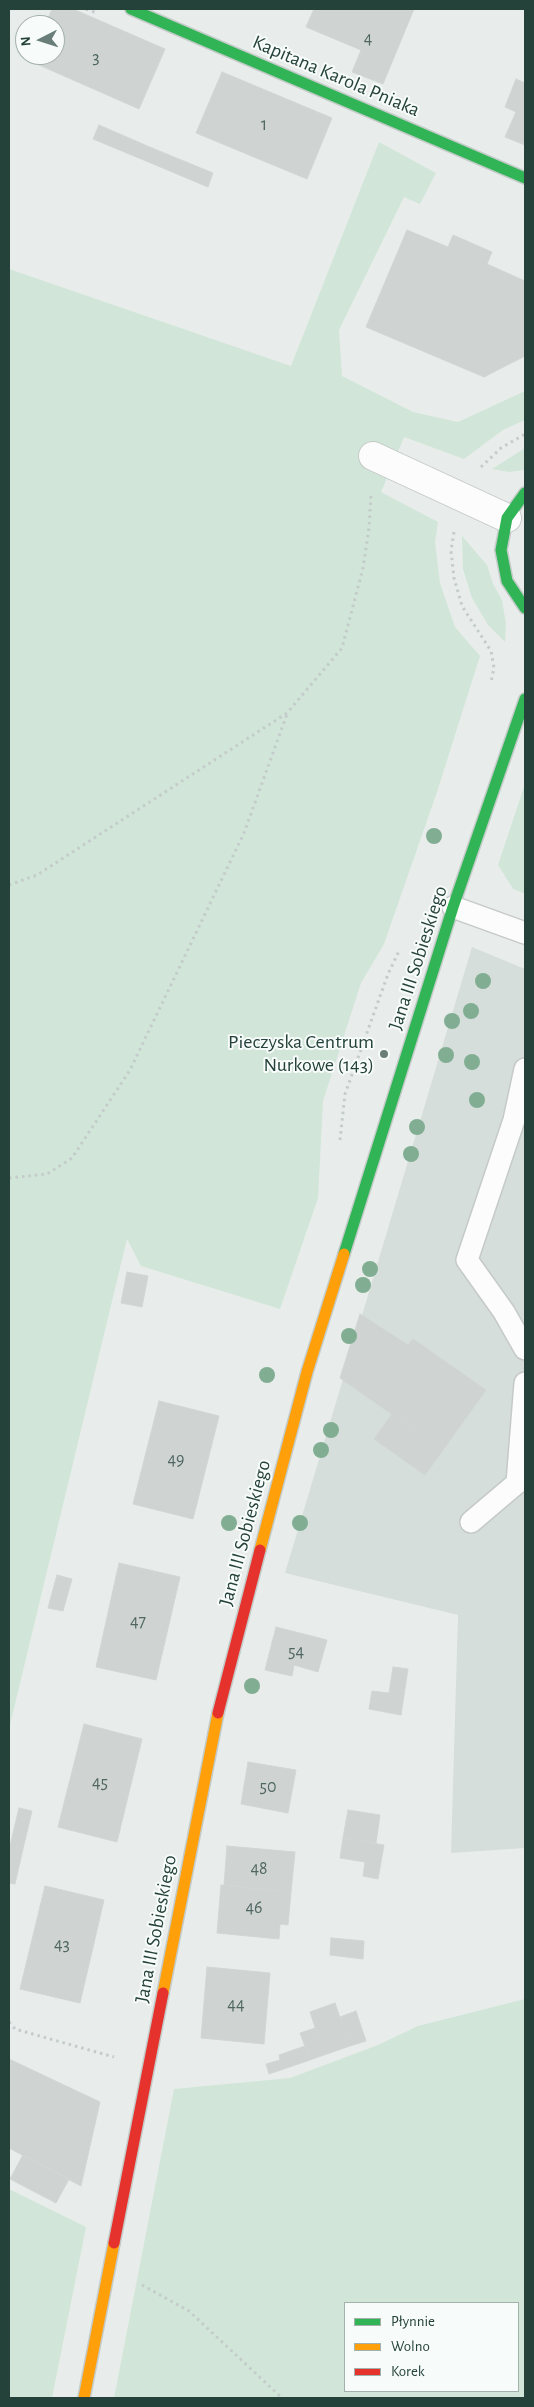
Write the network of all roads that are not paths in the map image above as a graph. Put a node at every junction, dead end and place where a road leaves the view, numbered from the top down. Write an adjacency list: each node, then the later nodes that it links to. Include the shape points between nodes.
1 (131, 9): 2 (street, Kapitana Karola Pniaka)
2 (525, 178)
3 (373, 456): 5 (street)
4 (525, 493): 5 (street)
5 (507, 518): 6 (street, via 501,550 505,574)
6 (525, 608)
7 (525, 699): 8 (street, Jana III Sobieskiego)
8 (453, 907): 9 (lane); 14 (street, Jana III Sobieskiego, via 307,1372 220,1701)
9 (525, 933)
10 (525, 1069): 11 (lane, via 514,1120 467,1260 504,1312)
11 (525, 1349)
12 (525, 1383): 13 (lane, via 517,1483)
13 (471, 1522)
14 (84, 2398)

